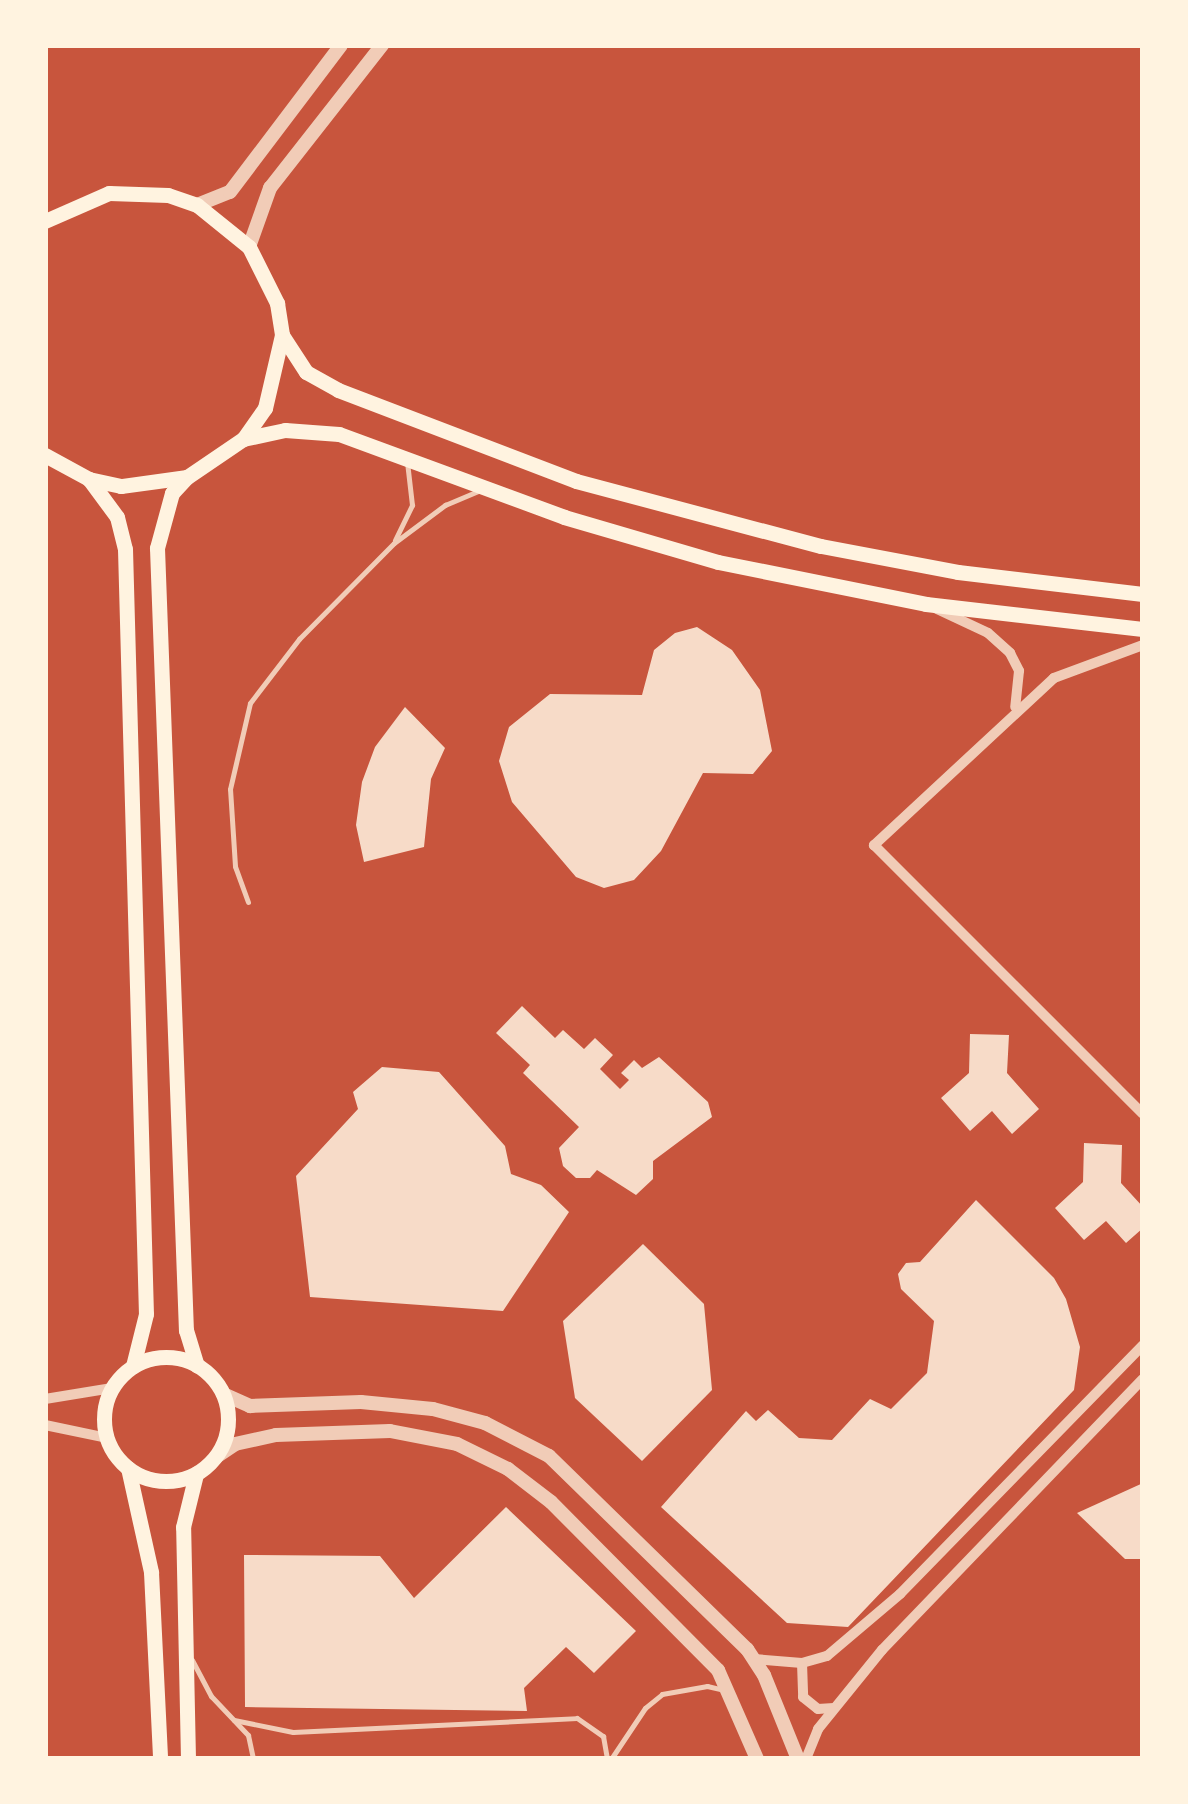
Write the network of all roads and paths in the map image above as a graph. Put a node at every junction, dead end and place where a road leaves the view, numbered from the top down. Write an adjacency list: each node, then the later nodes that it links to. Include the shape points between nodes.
1 (342, 45): 3 (street, via 230,192)
2 (382, 45): 5 (street, via 270,188)
3 (197, 205): 4 (main road, via 168,195 109,193); 5 (main road)
4 (45, 221)
5 (249, 246): 6 (main road, via 266,274)
6 (282, 335): 7 (main road, via 265,408); 14 (main road, via 306,372 338,390 576,482 821,546 958,572)
7 (243, 439): 9 (main road, via 316,430); 10 (main road)
8 (45, 456): 11 (main road)
9 (404, 456): 12 (main road); 13 (lane, via 412,505)
10 (186, 477): 11 (main road, via 154,485); 22 (main road, via 172,493 158,548 186,1330)
11 (89, 479): 23 (main road, via 117,517 125,549 146,1314)
12 (501, 492): 13 (lane, via 464,494); 15 (main road, via 718,562)
13 (394, 543): 19 (lane, via 299,640 242,721 231,804 236,866)
14 (1143, 594)
15 (926, 604): 16 (main road); 18 (street, via 988,633 1010,653 1019,671)
16 (1143, 630)
17 (1143, 645): 18 (street, via 1072,667)
18 (1015, 708): 20 (street, via 874,845)
19 (248, 902)
20 (1143, 1114)
21 (1143, 1345): 35 (street, via 900,1594 827,1656)
22 (198, 1365): 23 (main road, via 165,1356); 26 (main road)
23 (134, 1366): 25 (main road)
24 (1143, 1379): 37 (street)
25 (112, 1388): 27 (street); 29 (main road, via 104,1413)
26 (223, 1394): 30 (main road, via 228,1427); 34 (street, via 250,1406 408,1405 485,1423 529,1443 608,1507)
27 (45, 1399)
28 (45, 1425): 29 (street)
29 (107, 1438): 31 (main road)
30 (216, 1457): 32 (main road); 36 (street, via 247,1440 368,1431 432,1437 474,1451 551,1502 680,1629)
31 (128, 1468): 32 (main road, via 161,1481); 39 (main road, via 151,1572)
32 (196, 1474): 33 (main road, via 183,1527)
33 (186, 1648): 38 (lane, via 210,1696); 40 (main road)
34 (754, 1659): 35 (street); 44 (street)
35 (802, 1663): 37 (street, via 803,1697 818,1709)
36 (732, 1693): 42 (lane, via 707,1686 662,1694); 43 (street)
37 (834, 1708): 45 (street)
38 (234, 1720): 41 (lane, via 248,1735); 42 (lane, via 293,1732 578,1718 602,1736)
39 (160, 1759)
40 (188, 1759)
41 (253, 1759)
42 (609, 1759)
43 (758, 1759)
44 (798, 1759)
45 (806, 1759)

